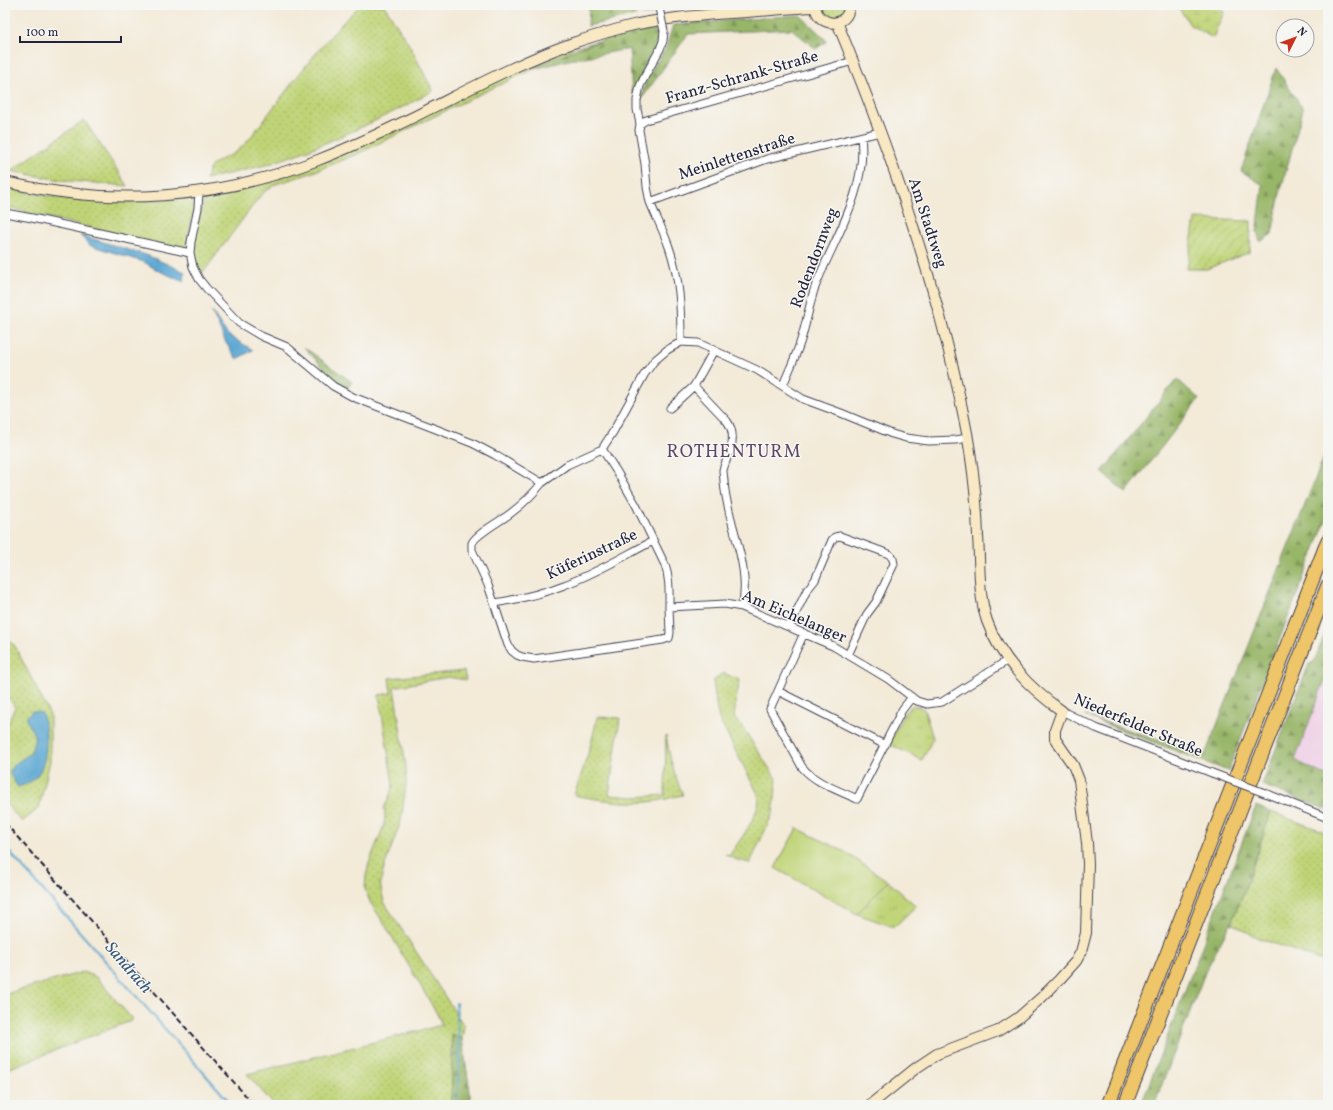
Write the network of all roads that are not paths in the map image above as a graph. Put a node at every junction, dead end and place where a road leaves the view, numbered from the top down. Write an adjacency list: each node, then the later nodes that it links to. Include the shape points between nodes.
1 (849, 5): 4 (street, via 848,13)
2 (815, 6): 4 (street, via 817,14 823,20); 10 (street, via 693,16 636,24 602,34 522,64 318,160 264,178)
3 (658, 7): 6 (street, bridge, via 664,31 663,40 638,93 637,109)
4 (837, 22): 5 (street, Am Stadtweg)
5 (853, 61): 6 (street, Franz-Schrank-Straße); 7 (street, Am Stadtweg)
6 (640, 124): 11 (street, via 646,187)
7 (880, 132): 8 (street, Meinlettenstraße); 19 (street, Am Stadtweg, via 933,291 957,381)
8 (861, 137): 11 (street, Meinlettenstraße, via 767,159); 17 (street, Rodendornweg, via 860,177 815,289 801,341)
9 (5, 182): 10 (street, via 64,193 107,197 157,197)
10 (199, 192): 13 (street)
11 (650, 202): 14 (street, via 670,248 676,269 681,302)
12 (5, 213): 13 (street)
13 (190, 253): 21 (street, via 199,279 239,323 287,347 321,376 353,397 472,443)
14 (681, 342): 15 (street, via 698,343); 20 (street, via 654,360)
15 (714, 350): 16 (street); 17 (street, via 757,370)
16 (694, 386): 18 (street); 27 (street, via 731,426 730,453 723,469 744,571)
17 (783, 386): 19 (street, via 803,399 841,412 876,429 906,438)
18 (670, 408)
19 (968, 438): 31 (street, Niederfelder Straße, via 984,608 993,635)
20 (602, 448): 21 (street, via 567,465); 23 (street, via 636,505)
21 (542, 483): 25 (street, via 521,505 472,543 472,550)
22 (1328, 540): 38 (highway)
23 (653, 541): 25 (street, Küferinstraße, via 564,586); 26 (street, via 668,573)
24 (1328, 585): 39 (highway)
25 (495, 603): 26 (street, via 508,645 517,655 528,659 663,640 668,638 670,633)
26 (669, 607): 27 (street, Am Eichelanger, via 725,604)
27 (742, 608): 28 (street, Am Eichelanger)
28 (789, 627): 29 (street, Am Eichelanger); 30 (street, via 807,590 815,580 832,540 836,537 840,536 889,554 894,564)
29 (804, 633): 30 (street, Am Eichelanger); 32 (street)
30 (848, 655): 33 (street, Am Eichelanger)
31 (1008, 660): 33 (street, Am Eichelanger, via 942,702 927,704); 34 (street, Niederfelder Straße, via 1038,693)
32 (778, 690): 35 (street); 35 (street, via 770,709 802,767 807,774 816,779 857,799)
33 (912, 697): 35 (street, via 902,710)
34 (1062, 711): 36 (street, Niederfelder Straße, bridge, via 1096,728); 37 (street, via 1055,730 1055,739 1073,765 1079,780 1087,843 1086,928 1081,952 1059,980 1018,1018 998,1030 937,1054)
35 (884, 745)
36 (1328, 818)
37 (870, 1105)
38 (1108, 1105)
39 (1125, 1105)

